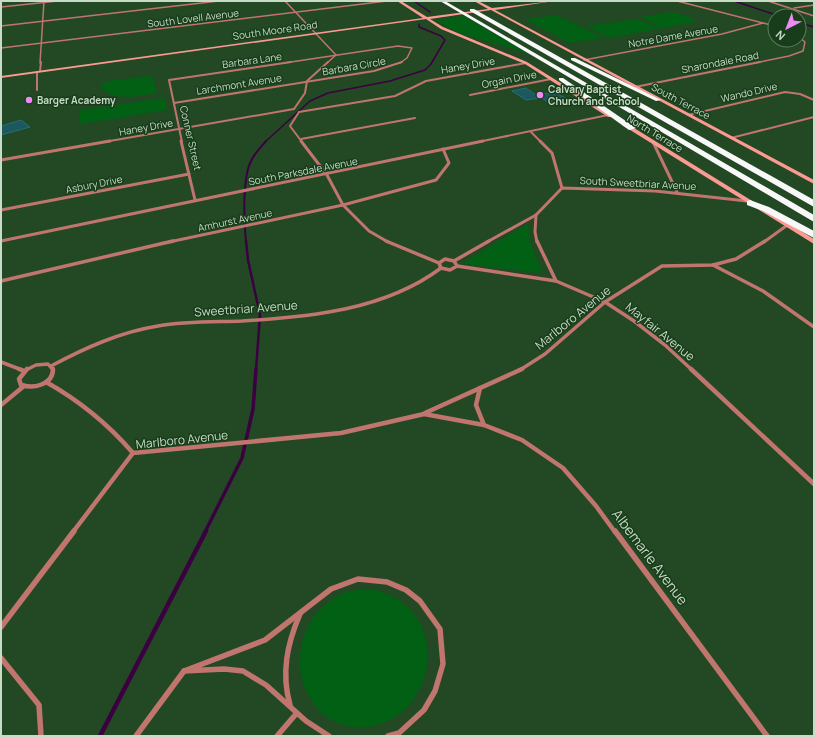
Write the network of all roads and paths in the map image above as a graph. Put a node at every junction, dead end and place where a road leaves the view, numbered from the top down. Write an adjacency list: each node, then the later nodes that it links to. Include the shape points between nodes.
1 (58, 1): 13 (street)
2 (219, 1): 21 (street)
3 (284, 1): 19 (street)
4 (387, 1): 19 (street, South Lovell Avenue)
5 (399, 1): 20 (street, North Terrace)
6 (442, 1): 30 (highway)
7 (457, 1): 23 (highway)
8 (476, 1): 18 (street, South Terrace)
9 (547, 1): 10 (street, South Moore Road); 18 (street, South Moore Road)
10 (552, 1)
11 (677, 1): 22 (street)
12 (768, 1): 16 (street)
13 (44, 2): 15 (street); 21 (street)
14 (814, 5): 17 (street)
15 (1, 7)
16 (789, 8)
17 (798, 8)
18 (492, 9): 20 (street, South Moore Road); 32 (street, South Terrace)
19 (296, 12): 26 (street); 27 (street, South Lovell Avenue)
20 (426, 18): 26 (street, South Moore Road); 33 (street, North Terrace, via 453,33)
21 (43, 21): 25 (street); 27 (street)
22 (763, 23): 24 (street); 32 (street, Notre Dame Avenue, via 722,34)
23 (499, 24): 42 (highway, via 508,26); 66 (highway)
24 (767, 24)
25 (1, 26)
26 (317, 33): 31 (street); 34 (street, South Moore Road)
27 (40, 43): 28 (street, South Lovell Avenue); 34 (street)
28 (1, 48)
29 (804, 48): 39 (street, Sharondale Road, via 803,51 789,56)
30 (529, 53): 51 (highway, via 538,63); 70 (highway)
31 (336, 55): 37 (street, Barbara Lane); 38 (street); 38 (street, Barbara Circle, via 405,45 412,48 397,65)
32 (584, 60): 39 (street, South Terrace)
33 (526, 63): 36 (street, North Terrace); 46 (street, Haney Drive, via 426,81 395,96)
34 (39, 71): 35 (street, South Moore Road); 40 (street)
35 (1, 77)
36 (551, 79): 41 (street, Orgain Drive); 47 (street, North Terrace)
37 (170, 80): 44 (street, Conner Street)
38 (307, 81): 44 (street, Larchmont Avenue); 45 (street, via 308,87 304,96)
39 (636, 87): 42 (street, South Terrace)
40 (37, 90)
41 (470, 95)
42 (658, 100): 48 (street, South Terrace)
43 (814, 100): 48 (street, Wando Drive, via 800,94 785,92)
44 (174, 103): 52 (street, Conner Street)
45 (294, 109): 46 (street); 52 (street, Haney Drive)
46 (299, 112): 55 (street, via 290,126)
47 (608, 115): 51 (street, North Terrace); 53 (street, South Parksdale Avenue)
48 (688, 115): 54 (street, South Terrace)
49 (814, 117): 54 (street)
50 (415, 118): 55 (street)
51 (632, 128): 56 (street, North Terrace)
52 (178, 129): 58 (street, Haney Drive); 59 (street, Conner Street)
53 (531, 132): 57 (street, South Parksdale Avenue); 62 (street, via 552,152)
54 (731, 138): 61 (street, South Terrace)
55 (301, 139): 60 (street)
56 (653, 141): 63 (street); 65 (street, North Terrace)
57 (443, 149): 60 (street, South Parksdale Avenue); 67 (street, Amhurst Avenue, via 449,162 436,180)
58 (1, 160)
59 (189, 174): 64 (street, Conner Street); 68 (street, Asbury Drive)
60 (327, 175): 64 (street, South Parksdale Avenue); 67 (street)
61 (814, 182)
62 (562, 188): 63 (street, South Sweetbriar Avenue, via 593,187); 69 (street, South Sweetbriar Avenue)
63 (677, 192): 65 (street, South Sweetbriar Avenue)
64 (195, 200): 73 (street, South Parksdale Avenue)
65 (749, 202): 71 (street, North Terrace); 72 (highway)
66 (814, 204)
67 (343, 205): 76 (street, via 369,231 387,242); 80 (street, Amhurst Avenue)
68 (1, 210)
69 (536, 215): 75 (street, South Sweetbriar Avenue); 81 (street, via 535,239)
70 (814, 220)
71 (786, 226): 74 (street, North Terrace); 77 (street, Marlboro Avenue, via 755,249 736,259)
72 (814, 235)
73 (1, 241)
74 (814, 242)
75 (454, 261): 76 (street, via 445,259); 78 (street)
76 (439, 263): 79 (street)
77 (713, 265): 82 (street, Marlboro Avenue, via 662,266); 83 (street, via 763,291)
78 (457, 266): 79 (street, Mayfair Avenue, via 450,270); 81 (street, Mayfair Avenue)
79 (441, 268): 85 (street, Sweetbriar Avenue, via 417,284 360,305 264,320 172,324 147,328 117,336 76,352)
80 (1, 281)
81 (556, 281): 82 (street, Mayfair Avenue)
82 (605, 302): 89 (street, Marlboro Avenue, via 545,354 514,374); 94 (street, Mayfair Avenue, via 665,345)
83 (814, 327)
84 (1, 362): 86 (street)
85 (51, 366): 86 (street, via 38,364); 87 (street, via 54,371)
86 (24, 371): 88 (street, via 19,379)
87 (46, 382): 88 (street, via 34,387); 93 (street, via 89,409 113,430)
88 (24, 386): 90 (street)
89 (480, 388): 91 (street, Marlboro Avenue); 92 (street, via 476,405)
90 (1, 405)
91 (424, 414): 92 (street, Marlboro Avenue); 93 (street, Marlboro Avenue, via 340,433)
92 (484, 425): 106 (street, Albemarle Avenue, via 522,440 563,468 596,506)
93 (133, 453): 96 (street, Marlboro Avenue)
94 (814, 484)
95 (300, 612): 98 (street, via 265,640); 99 (street, via 290,635 285,659 287,697); 105 (street, via 331,589 358,579 387,582 406,590 420,601 440,629 443,664 435,690 424,710 399,733)
96 (1, 628)
97 (1, 658): 101 (street, via 39,705)
98 (184, 671): 99 (street, via 242,670 276,692); 102 (street)
99 (291, 708): 100 (street)
100 (296, 714): 103 (street); 104 (street)
101 (41, 736)
102 (136, 736)
103 (278, 736)
104 (329, 736)
105 (388, 736)
106 (767, 736)

